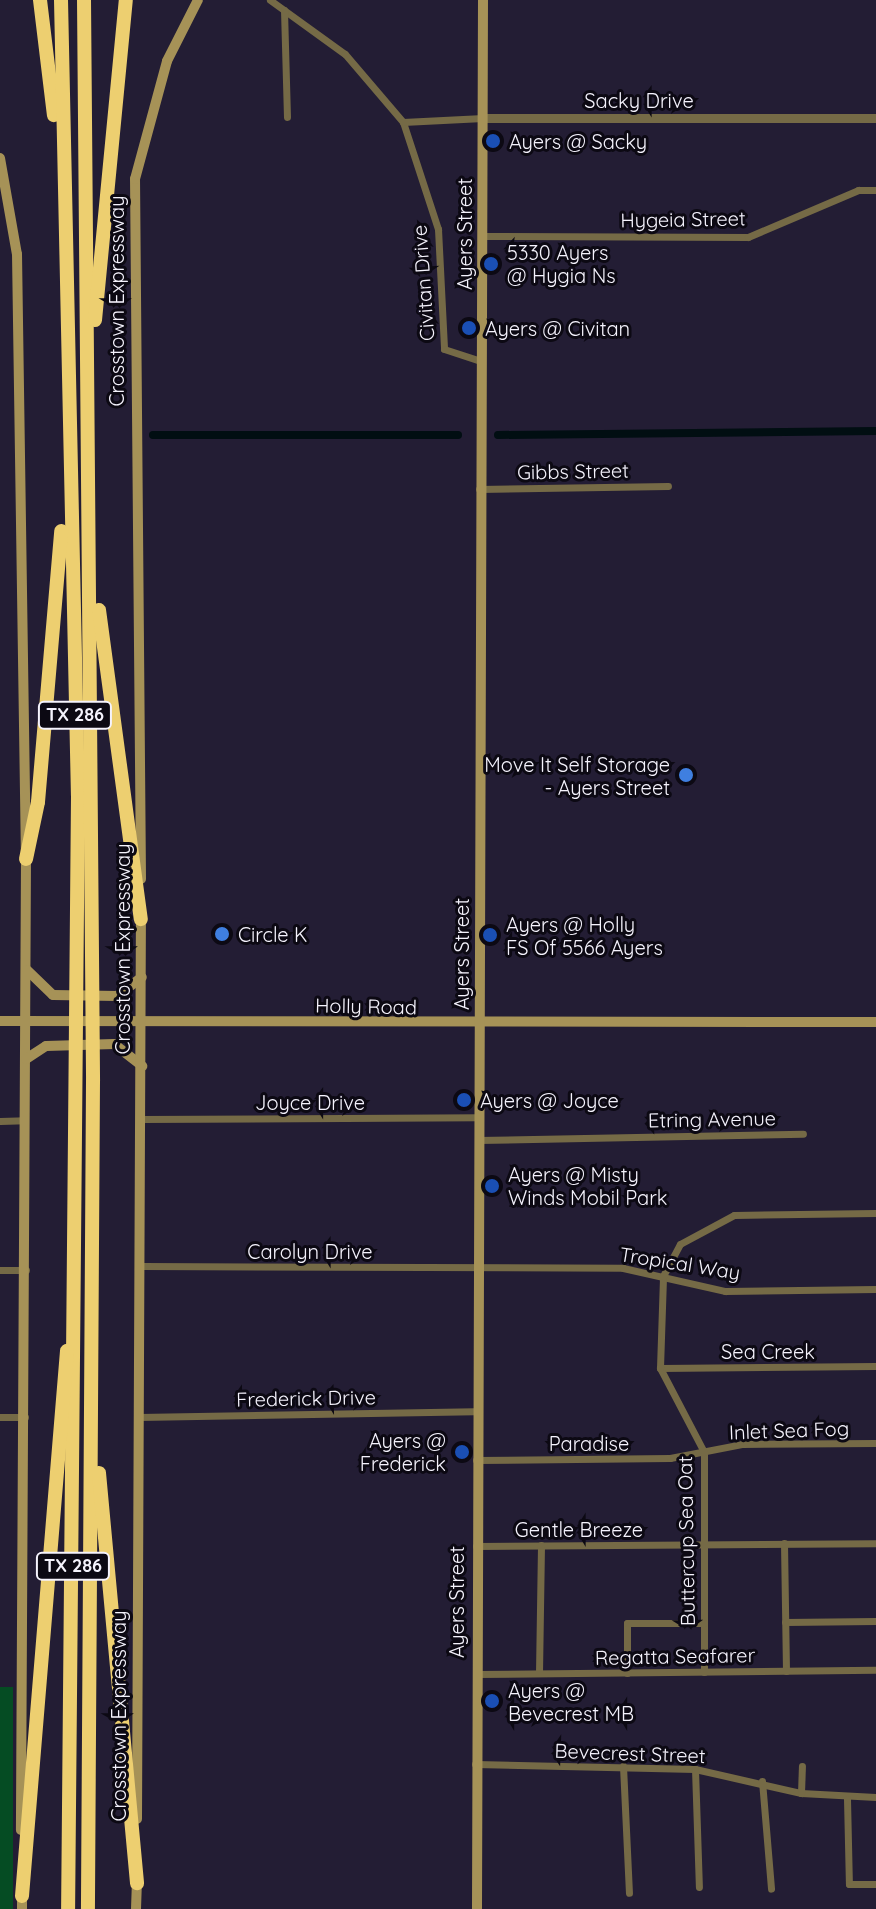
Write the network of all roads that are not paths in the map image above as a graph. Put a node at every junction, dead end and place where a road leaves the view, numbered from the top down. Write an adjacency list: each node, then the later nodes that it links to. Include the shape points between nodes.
1 (40, 0): 18 (highway, via 51,54)
2 (61, 0): 18 (highway, TX 286)
3 (84, 0): 20 (highway, Crosstown Expressway / TX 286)
4 (126, 0): 10 (highway)
5 (135, 0): 10 (highway)
6 (198, 0): 26 (main road, Crosstown Expressway, via 167,61 135,179)
7 (270, 0): 9 (street, Civitan Drive)
8 (483, 0): 12 (main road, Ayers Street)
9 (284, 10): 11 (street); 14 (street, Civitan Drive, via 345,54)
10 (122, 65): 20 (highway)
11 (287, 117)
12 (483, 118): 13 (street, Sacky Drive); 14 (street, Sacky Drive); 17 (main road, Ayers Street)
13 (876, 118)
14 (403, 122): 19 (street, Civitan Drive, via 438,229 444,349)
15 (0, 158): 25 (main road, via 17,254)
16 (876, 190): 17 (street, Hygeia Street, via 858,190 748,237)
17 (483, 236): 19 (main road, Ayers Street)
18 (63, 288): 21 (highway, TX 286)
19 (481, 361): 23 (main road, Ayers Street)
20 (89, 384): 24 (highway, Crosstown Expressway / TX 286)
21 (67, 471): 25 (highway, via 38,802); 43 (highway, TX 286, via 78,796 73,960)
22 (668, 486): 23 (street, Gibbs Street)
23 (479, 489): 33 (main road, Ayers Street)
24 (91, 563): 26 (highway); 50 (highway, Crosstown Expressway / TX 286)
25 (26, 859): 27 (main road)
26 (141, 919): 28 (main road, Crosstown Expressway)
27 (27, 970): 28 (main road, via 53,995 117,996); 29 (main road)
28 (142, 977): 31 (main road, Crosstown Expressway)
29 (27, 1020): 30 (main road, Holly Road); 31 (main road, Holly Road); 34 (main road)
30 (0, 1021)
31 (143, 1021): 33 (main road, Holly Road); 35 (main road, Crosstown Expressway)
32 (876, 1022): 33 (main road, Holly Road)
33 (479, 1025): 36 (main road, Ayers Street)
34 (26, 1059): 35 (main road, via 46,1046 114,1044); 38 (main road)
35 (142, 1066): 37 (main road, Crosstown Expressway)
36 (479, 1117): 37 (street, Joyce Drive); 41 (main road, Ayers Street)
37 (141, 1119): 44 (main road, Crosstown Expressway)
38 (25, 1120): 39 (street); 47 (main road)
39 (0, 1121)
40 (803, 1134): 41 (street, Etring Avenue)
41 (478, 1140): 45 (main road, Ayers Street)
42 (876, 1213): 48 (street, Buttercup Sea Oat, via 734,1215 680,1244)
43 (78, 1223): 87 (highway); 88 (highway, TX 286)
44 (142, 1266): 45 (street, Carolyn Drive); 56 (main road, Crosstown Expressway)
45 (478, 1267): 48 (street, Tropical Way, via 623,1268); 53 (main road, Ayers Street)
46 (0, 1270): 47 (street)
47 (26, 1270): 55 (main road)
48 (663, 1276): 49 (street, Tropical Way, via 725,1291); 52 (street, Buttercup Sea Oat)
49 (876, 1289)
50 (92, 1311): 82 (highway, via 97,1441); 89 (highway, Crosstown Expressway / TX 286)
51 (876, 1366): 52 (street, Sea Creek)
52 (660, 1368): 58 (street, Buttercup Sea Oat)
53 (474, 1411): 56 (street, Frederick Drive); 59 (main road, Ayers Street)
54 (0, 1417): 55 (street)
55 (25, 1417): 87 (main road)
56 (139, 1417): 82 (main road, Crosstown Expressway)
57 (876, 1443): 58 (street, Inlet Sea Fog, via 742,1444)
58 (704, 1452): 59 (street, Paradise); 62 (street, Buttercup Sea Oat)
59 (474, 1460): 64 (main road, Ayers Street)
60 (784, 1543): 61 (street, Gentle Breeze); 62 (street, Gentle Breeze); 66 (street)
61 (876, 1543)
62 (704, 1544): 63 (street, Gentle Breeze); 67 (street, Buttercup Sea Oat)
63 (541, 1545): 64 (street, Gentle Breeze); 71 (street)
64 (474, 1546): 73 (main road, Ayers Street)
65 (876, 1621): 66 (street)
66 (785, 1622): 69 (street)
67 (704, 1623): 70 (street, Buttercup Sea Oat); 72 (street, via 627,1623)
68 (876, 1670): 69 (street, Regatta Seafarer)
69 (786, 1671): 70 (street, Regatta Seafarer)
70 (704, 1672): 72 (street, Regatta Seafarer)
71 (539, 1673): 72 (street, Regatta Seafarer); 73 (street, Regatta Seafarer)
72 (627, 1673)
73 (475, 1674): 74 (main road, Ayers Street)
74 (475, 1764): 75 (street, Bevecrest Street); 91 (main road, Ayers Street)
75 (623, 1766): 77 (street, Bevecrest Street); 86 (street)
76 (802, 1766): 79 (street)
77 (695, 1769): 78 (street, Bevecrest Street); 84 (street)
78 (762, 1781): 79 (street, Bevecrest Street); 85 (street)
79 (801, 1793): 81 (street, Bevecrest Street)
80 (876, 1797): 81 (street, Bevecrest Street)
81 (847, 1799): 83 (street, via 849,1884)
82 (137, 1883): 90 (main road, Crosstown Expressway)
83 (876, 1884)
84 (699, 1887)
85 (771, 1889)
86 (629, 1893)
87 (22, 1902)
88 (68, 1909)
89 (88, 1909)
90 (136, 1909)
91 (477, 1909)

